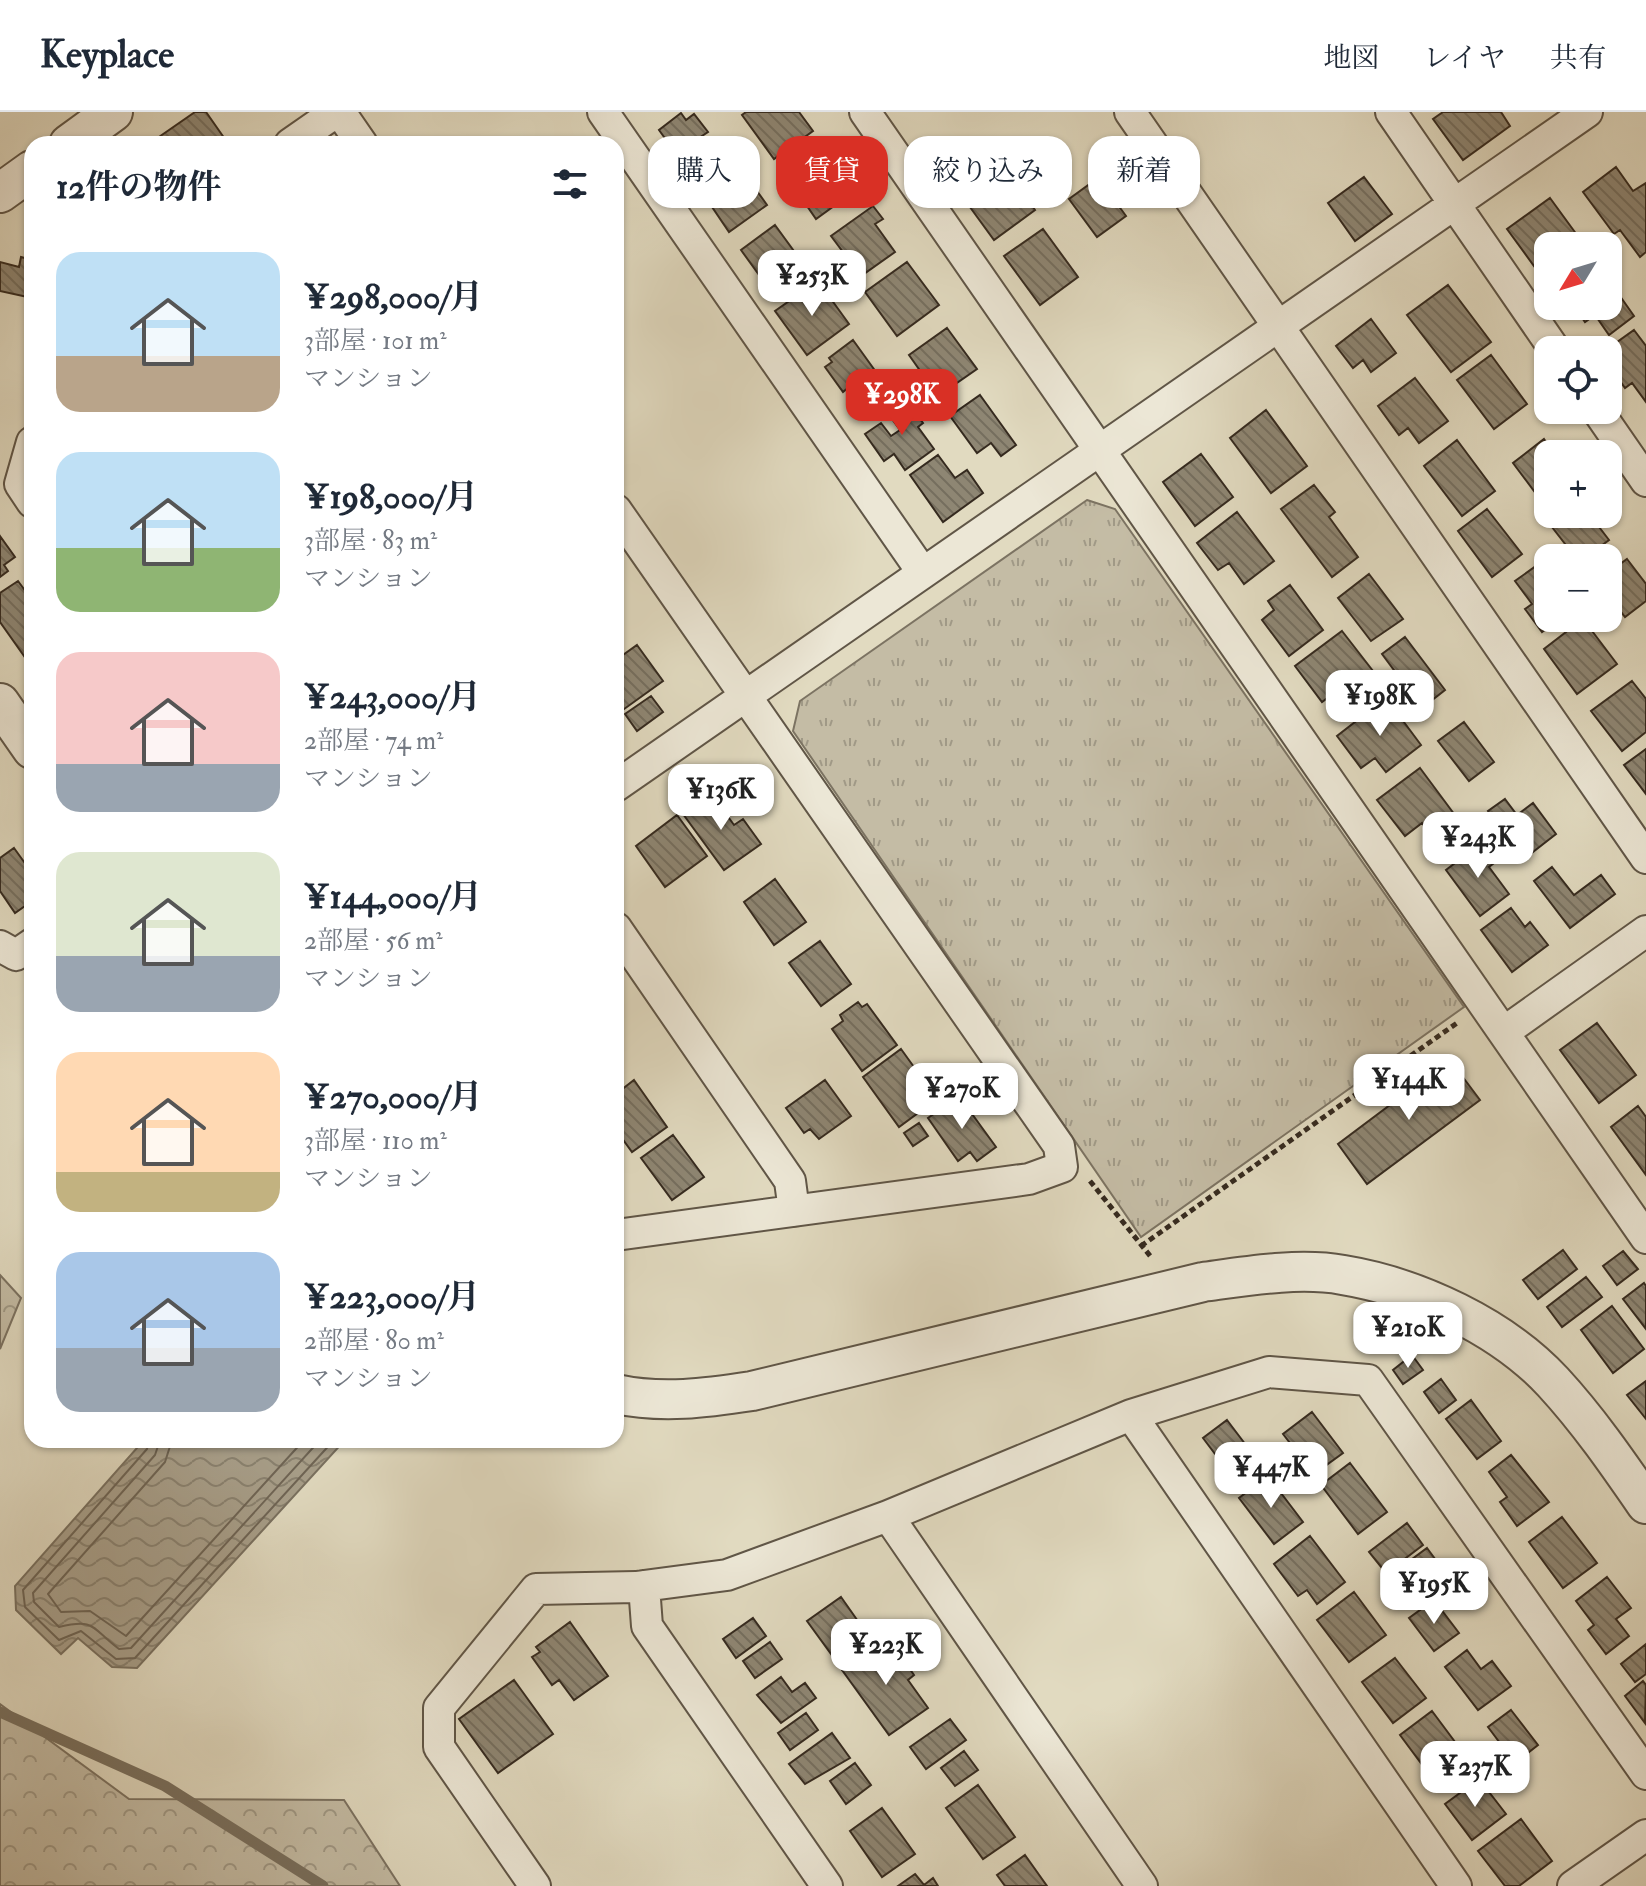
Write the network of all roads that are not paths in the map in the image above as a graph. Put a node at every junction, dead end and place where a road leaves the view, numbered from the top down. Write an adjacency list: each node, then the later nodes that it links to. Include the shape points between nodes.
1 (113, 112): 8 (street)
2 (338, 112): 9 (street); 10 (street)
3 (603, 112): 11 (street)
4 (865, 112): 19 (street)
5 (1130, 112): 16 (street)
6 (1391, 112): 15 (street)
7 (1587, 112): 15 (street)
8 (80, 136)
9 (302, 136)
10 (356, 136)
11 (620, 136)
12 (624, 142): 24 (street)
13 (24, 176): 14 (street)
14 (0, 193)
15 (1454, 204): 16 (street); 17 (street)
16 (1279, 327): 19 (street); 29 (street)
17 (1545, 336)
18 (1607, 424): 21 (street)
19 (1100, 450): 24 (street); 34 (street)
20 (24, 470): 22 (street)
21 (1646, 481)
22 (24, 490)
23 (624, 522): 25 (street)
24 (923, 573): 25 (street)
25 (745, 696): 28 (street); 35 (street, via 1059,1146 1062,1167 1029,1179)
26 (0, 703): 27 (street)
27 (24, 738)
28 (624, 780)
29 (1646, 858)
30 (1646, 931): 34 (street)
31 (624, 940): 35 (street, via 790,1181)
32 (0, 946): 33 (street, via 16,955)
33 (24, 950)
34 (1504, 1032): 37 (street)
35 (794, 1211): 36 (street)
36 (624, 1234)
37 (1646, 1238)
38 (624, 1396): 40 (street, via 696,1399 752,1391 1178,1288 1246,1276 1341,1274 1397,1288 1462,1316 1507,1344 1551,1380)
39 (1131, 1415): 41 (street); 43 (street, via 1269,1372 1368,1380); 48 (street)
40 (1646, 1504)
41 (888, 1516): 42 (street, via 727,1575); 47 (street)
42 (644, 1586): 45 (street, via 536,1589 439,1708 439,1747); 46 (street, via 647,1626)
43 (1646, 1774)
44 (1646, 1835): 49 (street)
45 (535, 1886)
46 (827, 1886)
47 (1142, 1886)
48 (1456, 1886)
49 (1573, 1886)

